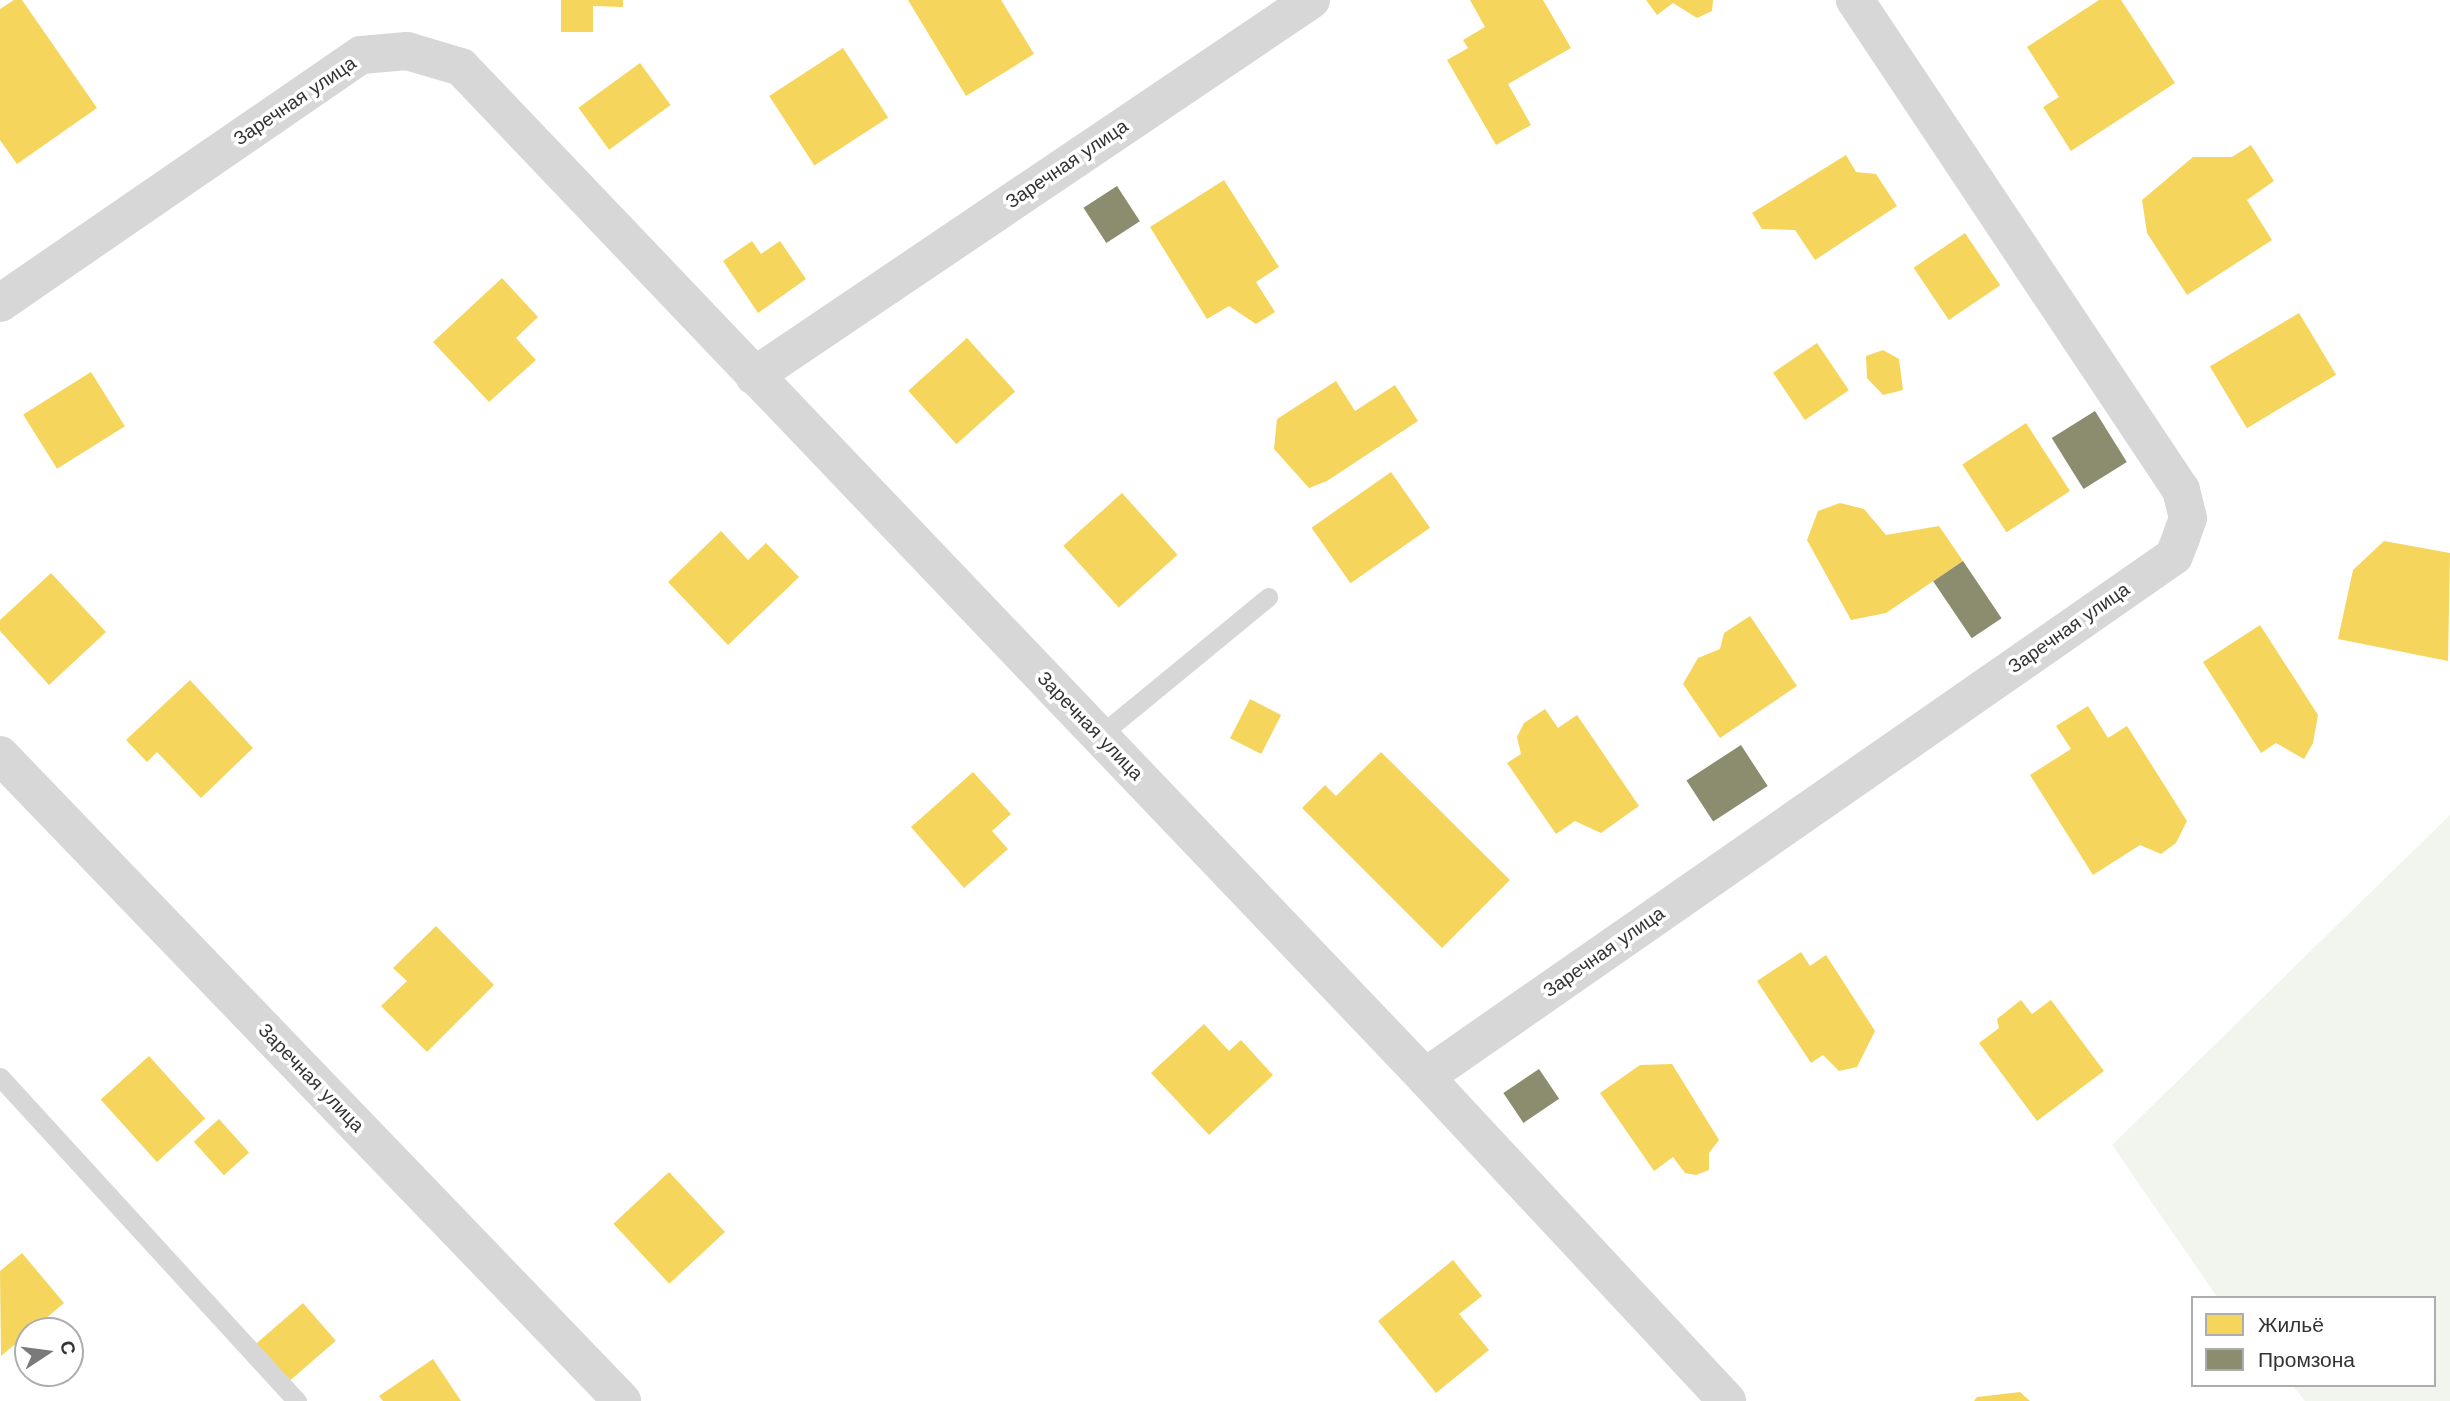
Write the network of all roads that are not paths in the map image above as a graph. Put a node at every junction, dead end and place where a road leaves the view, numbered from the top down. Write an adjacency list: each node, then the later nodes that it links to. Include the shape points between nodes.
1 (1311, 0): 4 (street, Заречная улица)
2 (1855, 0): 8 (street, Заречная улица, via 2181,491 2188,518 2174,556)
3 (0, 303): 4 (street, Заречная улица, via 361,55 407,51 461,67)
4 (754, 376): 6 (street, Заречная улица)
5 (1268, 597): 6 (lane)
6 (1099, 736): 8 (street, Заречная улица)
7 (0, 755): 10 (street, Заречная улица)
8 (1425, 1076): 12 (street, Заречная улица)
9 (0, 1077): 11 (lane)
10 (618, 1400)
11 (298, 1401)
12 (1727, 1401)

